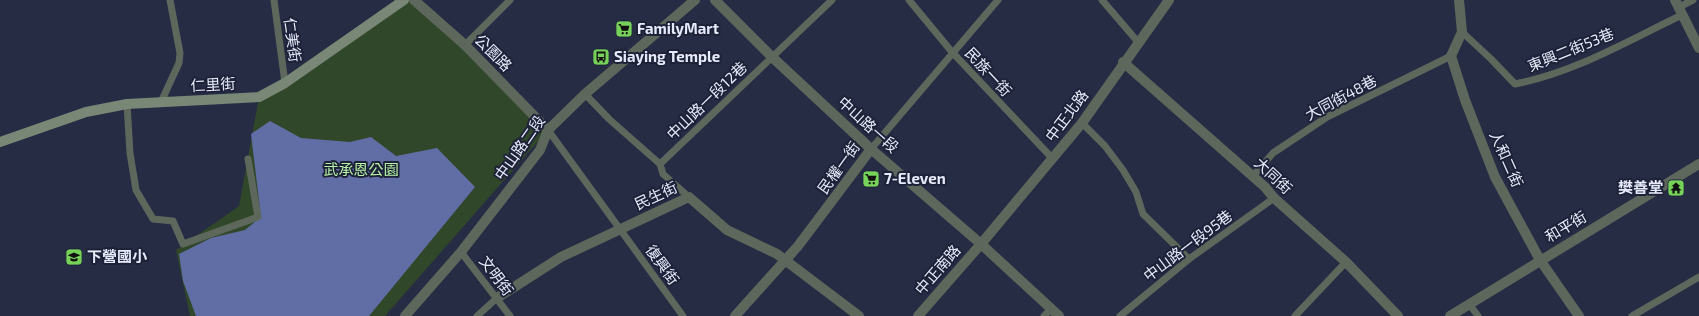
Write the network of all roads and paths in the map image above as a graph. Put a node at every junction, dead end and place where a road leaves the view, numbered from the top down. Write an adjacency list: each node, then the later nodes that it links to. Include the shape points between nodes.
1 (170, 0): 26 (lane, via 180,53 179,63)
2 (274, 0): 24 (lane, 仁美街)
3 (404, 0): 24 (street, 仁里街)
4 (414, 0): 18 (street, 公園路)
5 (510, 0): 18 (lane)
6 (696, 0): 25 (street, 中山路二段)
7 (715, 0): 22 (street, 中山路一段)
8 (832, 0): 22 (lane, 中山路一段12巷)
9 (908, 0): 20 (lane, 民族一街)
10 (998, 0): 20 (lane, 民權一街)
11 (1102, 0): 17 (lane)
12 (1169, 0): 17 (street, 中正北路)
13 (1459, 0): 16 (street)
14 (1692, 0): 15 (lane)
15 (1679, 7): 16 (lane, 東興二街53巷, via 1592,58 1539,80 1515,84); 19 (street)
16 (1462, 32): 21 (street)
17 (1138, 42): 23 (street, 中正北路)
18 (464, 45): 29 (street, 公園路)
19 (1699, 48)
20 (952, 52): 31 (lane, 民權一街); 33 (lane, 民族一街)
21 (1451, 56): 36 (lane, 大同街48巷, via 1327,118 1273,153); 43 (street, 人和二街, via 1495,177)
22 (772, 57): 31 (street, 中山路一段); 34 (lane, 中山路一段12巷)
23 (1123, 62): 28 (street, 中正北路); 36 (street, 大同街)
24 (285, 83): 26 (street, 仁里街, via 259,96)
25 (585, 94): 29 (street, 中山路二段); 34 (lane)
26 (161, 102): 27 (street, 仁里街)
27 (127, 104): 30 (street, 仁里街, via 86,112); 32 (lane, via 130,153 136,190 153,219 173,221 183,244 258,217)
28 (1082, 123): 33 (street, 中正北路); 42 (lane, via 1105,146 1123,170 1136,192 1143,214)
29 (548, 130): 39 (lane, 復興街); 41 (street, 中山路二段, via 540,150)
30 (0, 142)
31 (871, 149): 40 (street, 中山路一段); 44 (street, 民權一街)
32 (248, 159)
33 (1053, 159): 40 (street, 中正北路)
34 (660, 164): 37 (lane, via 663,174)
35 (1699, 164): 43 (street, 和平街)
36 (1252, 177): 38 (street, 大同街)
37 (689, 197): 39 (street, 民生街); 44 (street, 民生街, via 727,230 777,254)
38 (1274, 198): 42 (lane, 中山路一段95巷); 45 (street, 大同街)
39 (620, 229): 47 (street, 民生街, via 561,257); 53 (lane, 復興街)
40 (981, 244): 49 (street, 中山路一段); 56 (street, 中正南路)
41 (461, 252): 47 (lane, 文明街); 50 (street, 中山路二段)
42 (1189, 259): 58 (lane, 中山路一段95巷)
43 (1540, 260): 48 (street, 和平街); 63 (street, 人和二街)
44 (786, 261): 54 (street, 民權一街); 55 (street, 民生街)
45 (1346, 262): 59 (lane); 60 (street, 大同街)
46 (1699, 277): 64 (lane)
47 (497, 298): 51 (lane, 民生街); 52 (lane, 文明街)
48 (1470, 305): 61 (street, 和平街); 62 (lane)
49 (1048, 312): 57 (street, 中山路一段)
50 (405, 316)
51 (477, 316)
52 (510, 316)
53 (683, 316)
54 (735, 316)
55 (859, 316)
56 (918, 316)
57 (1059, 316)
58 (1120, 316)
59 (1294, 316)
60 (1398, 316)
61 (1450, 316)
62 (1478, 316)
63 (1579, 316)
64 (1632, 316)

